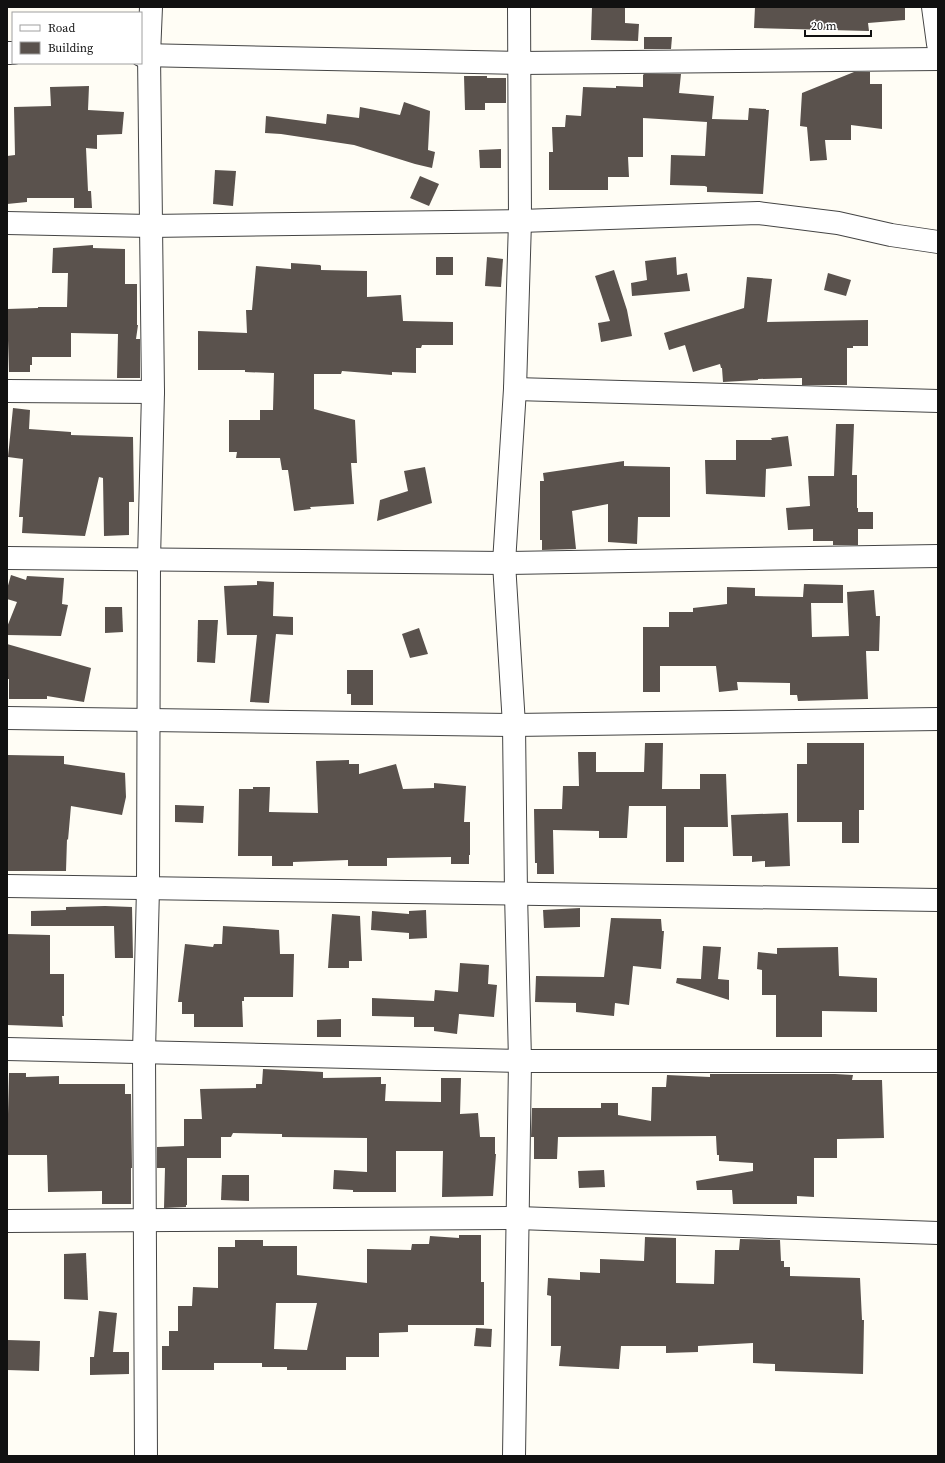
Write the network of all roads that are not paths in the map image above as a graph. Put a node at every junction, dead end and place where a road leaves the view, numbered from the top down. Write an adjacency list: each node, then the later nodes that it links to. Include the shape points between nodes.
1 (151, 7): 5 (street)
2 (519, 7): 7 (street)
3 (932, 7): 4 (street)
4 (938, 44)
5 (145, 55): 7 (street); 10 (street)
6 (938, 59): 7 (street)
7 (520, 63): 8 (street)
8 (520, 221): 10 (street); 11 (street, via 758,214 838,223 891,236); 12 (street)
9 (7, 223): 10 (street)
10 (150, 226): 14 (street)
11 (938, 242)
12 (514, 389): 15 (street); 19 (street)
13 (7, 391): 14 (street)
14 (153, 392): 18 (street)
15 (938, 401)
16 (938, 556): 19 (street)
17 (7, 558): 18 (street)
18 (149, 560): 19 (street); 22 (street)
19 (504, 563): 23 (street)
20 (7, 718): 22 (street)
21 (938, 719): 23 (street)
22 (149, 721): 23 (street); 25 (street)
23 (514, 726): 26 (street)
24 (7, 886): 25 (street)
25 (148, 888): 26 (street); 29 (street)
26 (516, 893): 27 (street); 30 (street)
27 (938, 900)
28 (7, 1049): 29 (street)
29 (144, 1052): 30 (street); 33 (street)
30 (520, 1061): 31 (street); 32 (street)
31 (938, 1061)
32 (518, 1218): 33 (street); 35 (street); 37 (street)
33 (146, 1220): 34 (street); 36 (street)
34 (7, 1221)
35 (938, 1233)
36 (146, 1456)
37 (514, 1456)

